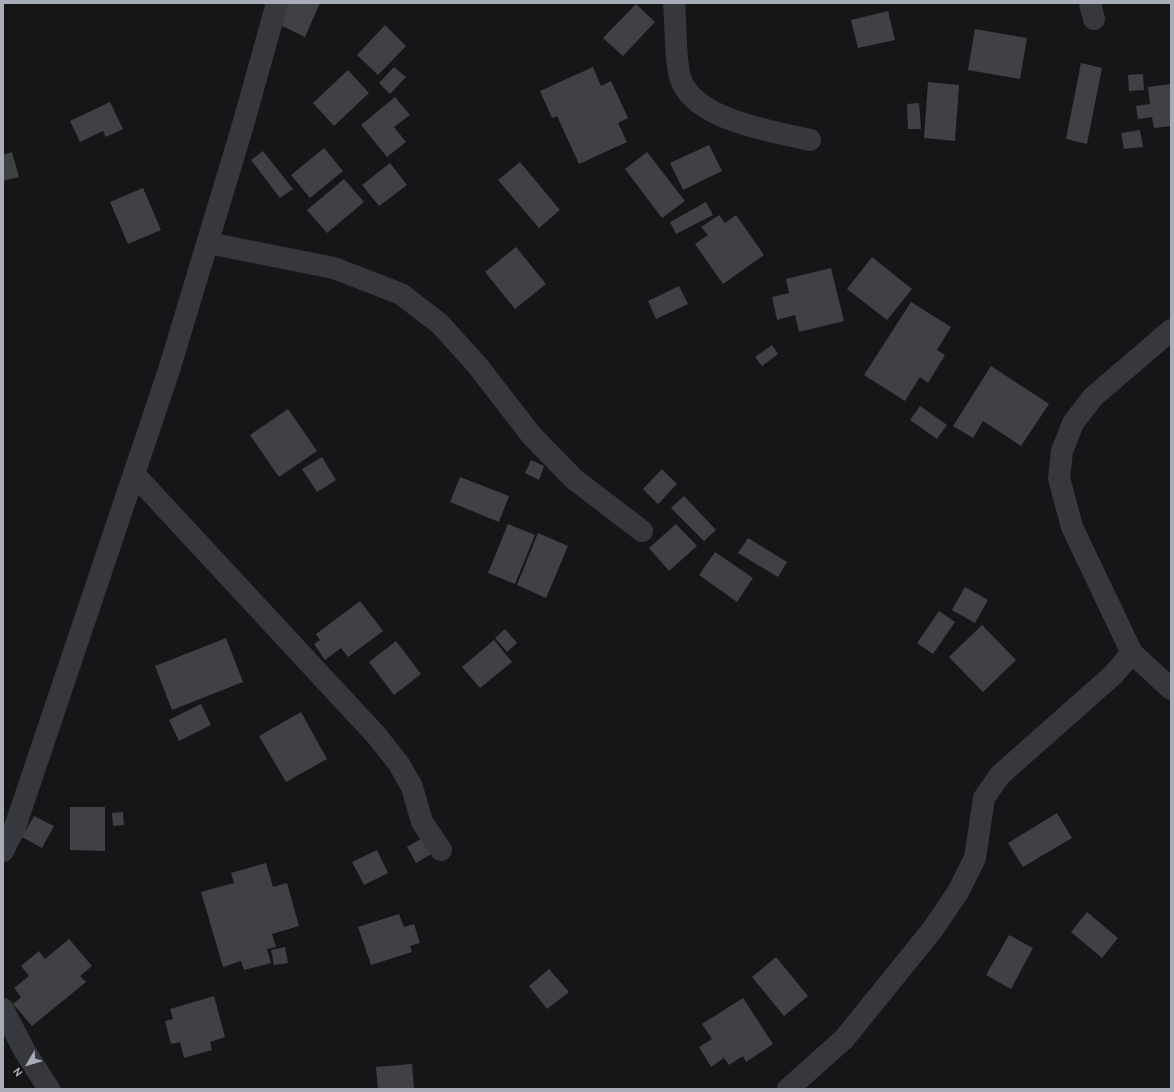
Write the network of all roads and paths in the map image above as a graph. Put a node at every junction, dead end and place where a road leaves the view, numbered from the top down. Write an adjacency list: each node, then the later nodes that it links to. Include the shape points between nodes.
1 (277, 3): 4 (street)
2 (674, 3): 3 (street, via 679,75 688,92 702,106 735,122)
3 (810, 140)
4 (208, 243): 6 (street); 7 (street, via 334,268 401,294 440,324 477,365 532,436 574,479)
5 (1171, 330): 8 (street, via 1094,397 1073,424 1062,451 1059,478 1072,527)
6 (134, 474): 10 (street, via 376,734 399,764 412,787 422,822); 11 (street, via 15,827)
7 (642, 531)
8 (1132, 653): 9 (street); 14 (street, via 1113,675 1000,775 984,798 975,858 958,892 932,929 844,1039)
9 (1171, 689)
10 (441, 850)
11 (3, 851)
12 (3, 1009): 13 (street, via 24,1050)
13 (49, 1089)
14 (788, 1089)

